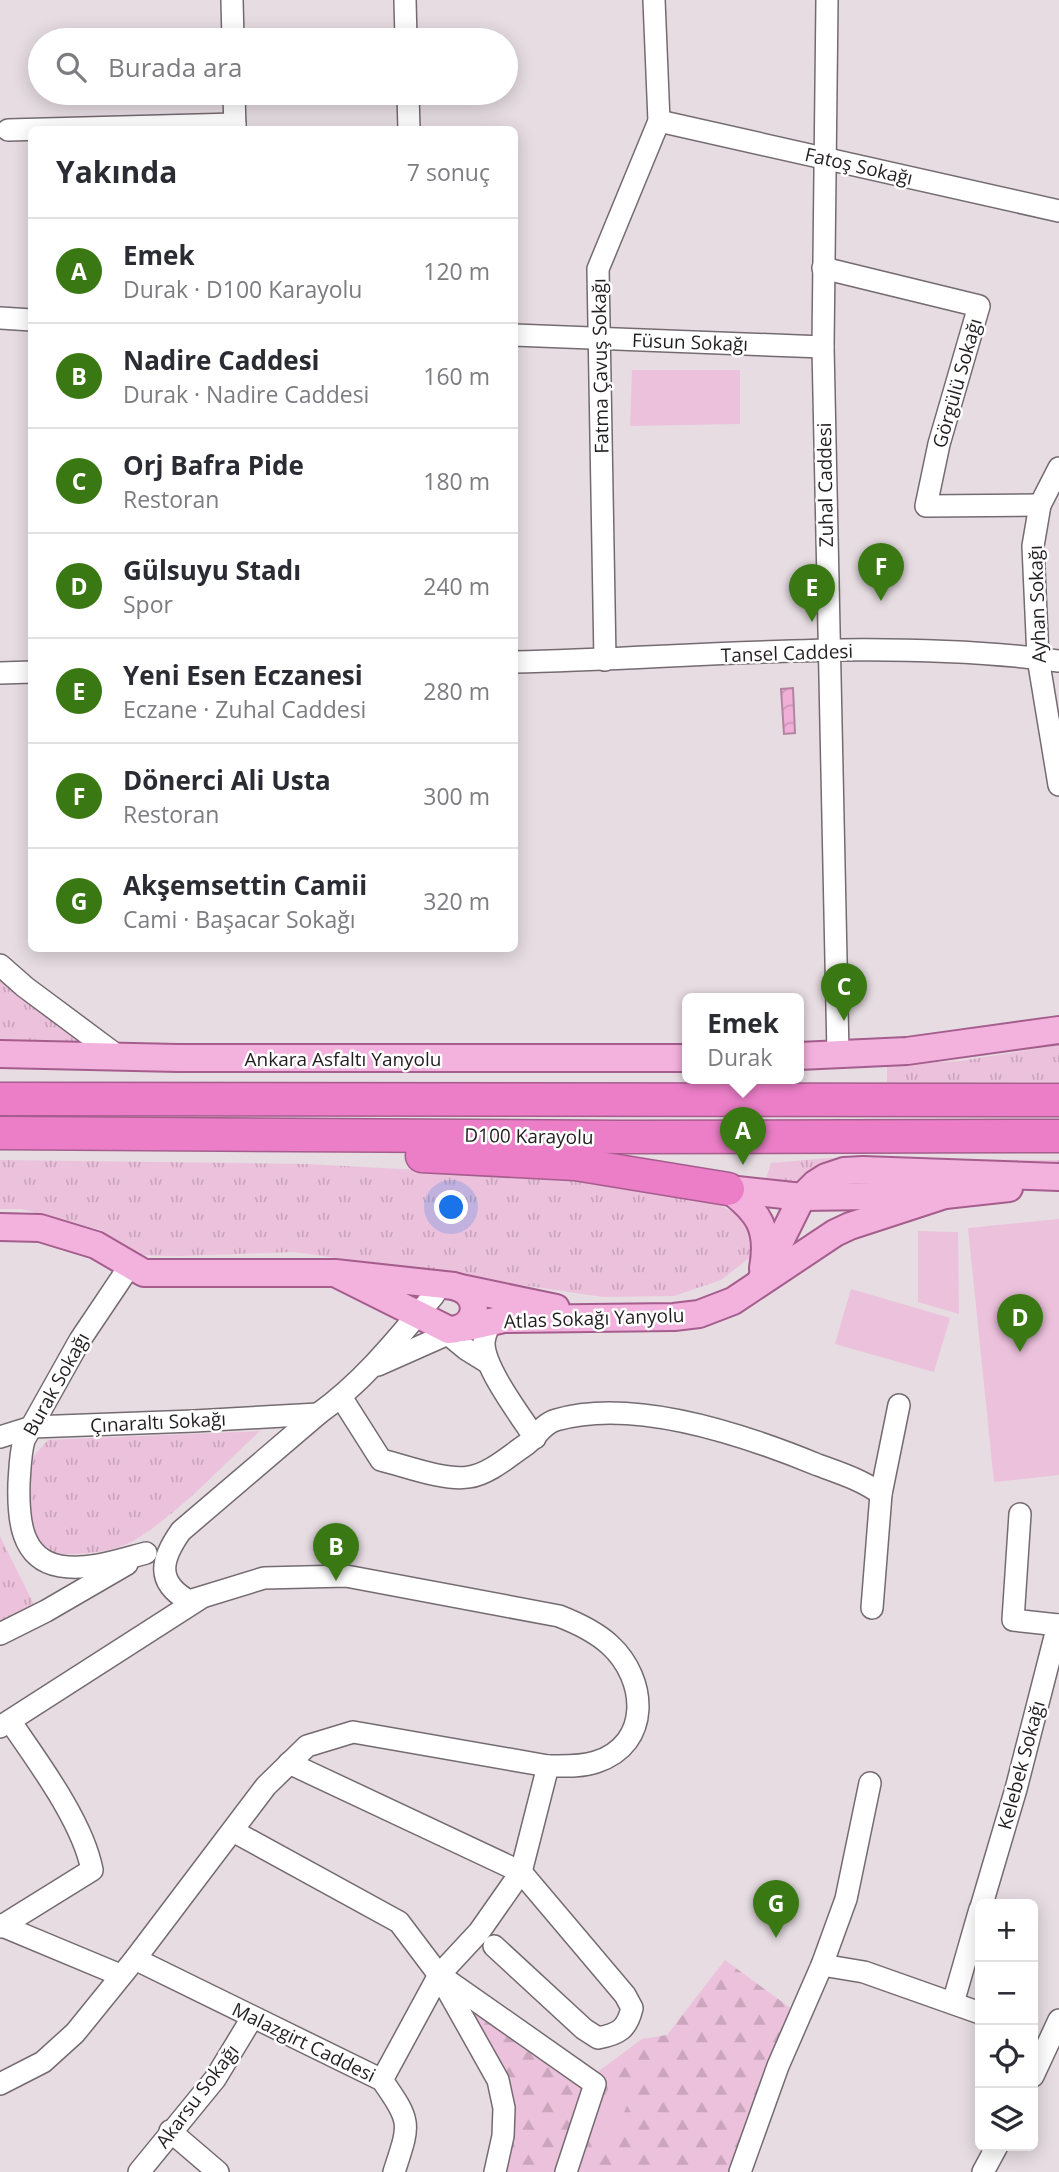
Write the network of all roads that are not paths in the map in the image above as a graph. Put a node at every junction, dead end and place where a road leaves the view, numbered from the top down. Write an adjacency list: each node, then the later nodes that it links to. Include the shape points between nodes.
1 (232, 0): 5 (street)
2 (405, 0): 6 (street)
3 (654, 0): 9 (street, Fatma Çavuş Sokağı)
4 (827, 0): 14 (street, Zuhal Caddesi)
5 (233, 28)
6 (406, 28)
7 (234, 105): 10 (street)
8 (408, 105): 11 (street)
9 (659, 121): 14 (street, Fatoş Sokağı); 20 (street, Fatma Çavuş Sokağı, via 598,269)
10 (235, 126)
11 (409, 126)
12 (8, 130): 13 (street)
13 (28, 130)
14 (825, 159): 15 (street, Fatoş Sokağı); 16 (street, Zuhal Caddesi)
15 (1059, 211)
16 (823, 268): 21 (street, Zuhal Caddesi); 23 (street, Görgülü Sokağı, via 979,306 926,506)
17 (0, 318): 18 (street)
18 (28, 320)
19 (518, 335): 20 (street, Füsun Sokağı)
20 (600, 339): 21 (street, Füsun Sokağı); 25 (street, Fatma Çavuş Sokağı)
21 (823, 347): 24 (street, Zuhal Caddesi)
22 (1059, 468): 23 (street, Ayhan Sokağı)
23 (1040, 505): 26 (street, Ayhan Sokağı, via 1033,546)
24 (828, 650): 25 (street, Tansel Caddesi); 26 (street, Tansel Caddesi, via 934,650); 34 (street, Zuhal Caddesi)
25 (605, 660): 27 (street, Tansel Caddesi)
26 (1049, 660): 30 (street, Ayhan Sokağı)
27 (518, 662)
28 (28, 672): 29 (street)
29 (0, 673)
30 (1059, 785)
31 (0, 965): 36 (street)
32 (1059, 1030): 34 (main road, via 907,1051)
33 (0, 1054): 36 (main road, Ankara Asfaltı Yanyolu)
34 (838, 1054): 35 (main road)
35 (804, 1056)
36 (119, 1057): 37 (main road, Ankara Asfaltı Yanyolu)
37 (682, 1058)
38 (0, 1099): 39 (highway, D100 Karayolu)
39 (1059, 1100)
40 (0, 1133): 41 (highway, D100 Karayolu)
41 (212, 1133): 42 (highway, D100 Karayolu); 45 (highway, via 392,1154 575,1164)
42 (1059, 1136)
43 (1059, 1177): 47 (main road, via 844,1171 815,1184)
44 (1059, 1184): 46 (main road)
45 (728, 1189): 47 (main road); 51 (main road, via 750,1205 760,1221 766,1251)
46 (945, 1195): 47 (main road); 51 (main road, Atlas Sokağı Yanyolu, via 835,1233)
47 (802, 1197): 51 (main road)
48 (0, 1227): 49 (main road, via 40,1228 96,1245)
49 (135, 1273): 50 (main road, Atlas Sokağı Yanyolu); 60 (street, Burak Sokağı, via 80,1339)
50 (335, 1273): 52 (main road, Atlas Sokağı Yanyolu); 52 (main road, Atlas Sokağı Yanyolu)
51 (760, 1283): 53 (main road, Atlas Sokağı Yanyolu, via 733,1301 699,1314)
52 (444, 1316): 53 (main road); 54 (main road, Atlas Sokağı Yanyolu); 55 (street, via 466,1349); 56 (street); 56 (street)
53 (602, 1318): 54 (main road, Atlas Sokağı Yanyolu)
54 (492, 1321): 55 (street, via 484,1342)
55 (487, 1362): 62 (street)
56 (373, 1367): 57 (street)
57 (341, 1397): 59 (street); 62 (street, via 381,1461 446,1476 485,1472)
58 (899, 1405): 63 (street)
59 (318, 1413): 60 (street, Çınaraltı Sokağı); 66 (street)
60 (32, 1427): 61 (street, Çınaraltı Sokağı); 64 (street, Burak Sokağı, via 21,1452)
61 (0, 1437)
62 (534, 1438): 63 (street, via 554,1420 604,1412 637,1414 689,1423 792,1454)
63 (881, 1494): 69 (street)
64 (9, 1512): 67 (street, Burak Sokağı, via 34,1555 59,1566 77,1567)
65 (1020, 1514): 70 (street, Kelebek Sokağı, via 1013,1620)
66 (173, 1542): 67 (street); 68 (street, via 164,1562 170,1585 189,1601)
67 (146, 1553): 71 (street)
68 (201, 1598): 72 (street); 74 (street, via 264,1578 346,1576 539,1611 575,1623 621,1656 636,1686 638,1714 632,1735 608,1757 578,1766)
69 (873, 1608)
70 (1059, 1625): 78 (street, Kelebek Sokağı)
71 (0, 1634)
72 (5, 1724): 79 (street, via 67,1812 88,1850 92,1870)
73 (289, 1763): 74 (street, via 307,1745 353,1732); 76 (street); 77 (street)
74 (548, 1766): 77 (street)
75 (870, 1783): 83 (street, via 846,1899)
76 (233, 1831): 82 (street); 85 (street, via 399,1922)
77 (521, 1872): 81 (street, via 625,1995 632,2008 629,2021 616,2035 598,2038); 85 (street, via 479,1932)
78 (983, 1899)
79 (1, 1926): 84 (street)
80 (975, 1926): 86 (street)
81 (494, 1946)
82 (135, 1959): 84 (street); 88 (street, Malazgirt Caddesi)
83 (822, 1965): 86 (street, via 864,1972); 101 (street, via 778,2066)
84 (120, 1975): 93 (street, via 75,2033 43,2062)
85 (439, 1975): 92 (street); 99 (street, via 498,2080 503,2136); 100 (street, via 595,2084)
86 (953, 2003): 87 (street)
87 (975, 2011)
88 (252, 2018): 92 (street, Malazgirt Caddesi); 94 (street, Akarsu Sokağı, via 215,2079)
89 (1059, 2020): 90 (street)
90 (1047, 2039): 91 (street)
91 (1038, 2063)
92 (382, 2080): 98 (street, Malazgirt Caddesi, via 403,2111 407,2134)
93 (0, 2084)
94 (170, 2132): 96 (street, Akarsu Sokağı); 97 (street)
95 (994, 2151): 102 (street)
96 (139, 2172)
97 (218, 2172)
98 (394, 2172)
99 (495, 2172)
100 (565, 2172)
101 (740, 2172)
102 (984, 2172)

